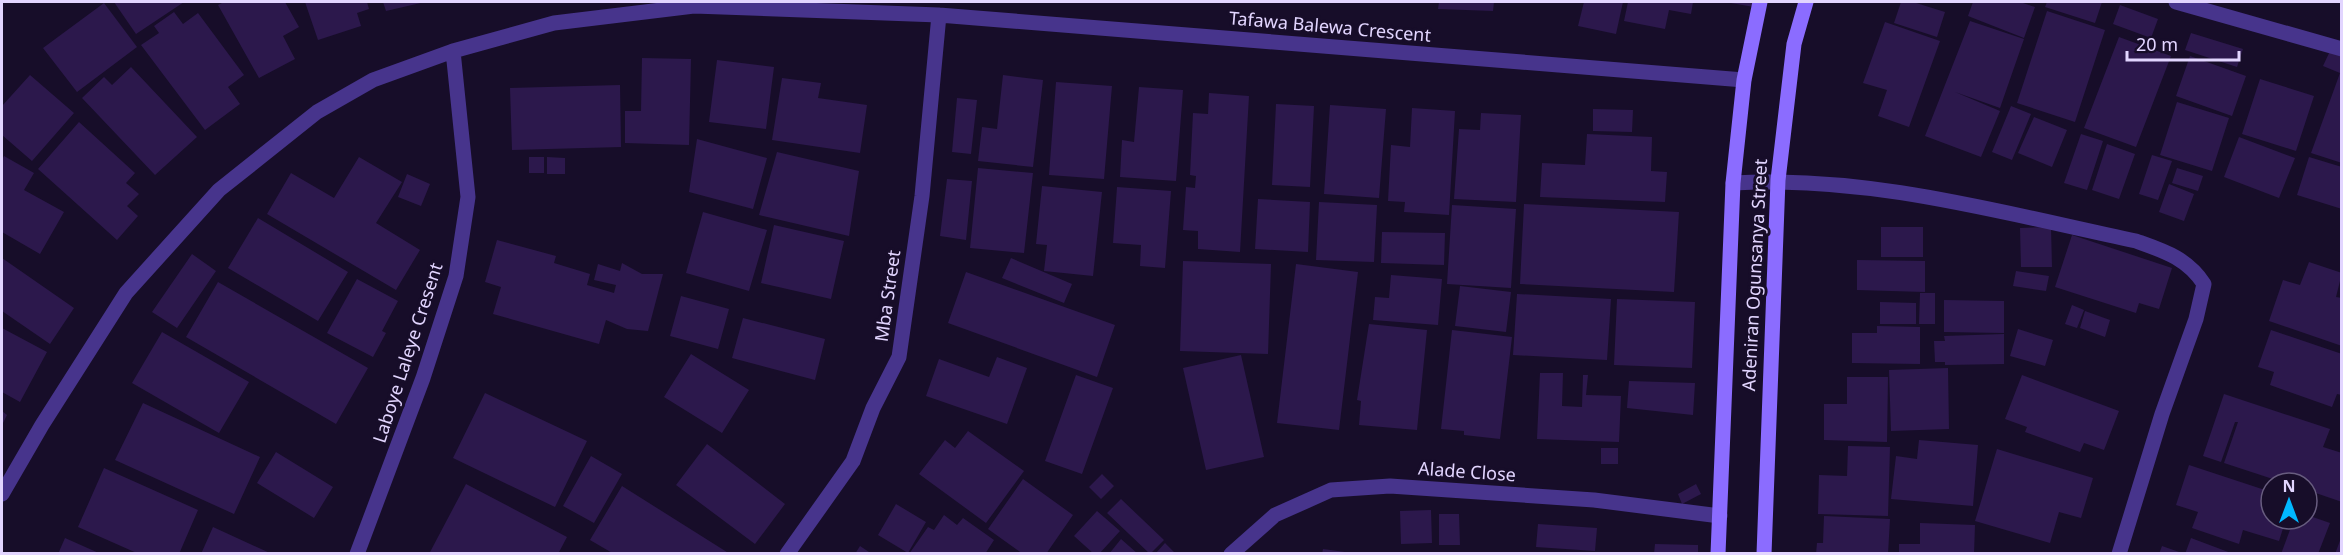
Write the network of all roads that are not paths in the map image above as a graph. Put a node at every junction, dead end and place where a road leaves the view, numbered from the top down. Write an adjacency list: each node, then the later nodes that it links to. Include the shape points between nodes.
1 (1760, 2): 8 (main road, Adeniran Ogunsanya Street)
2 (1806, 2): 9 (main road, Adeniran Ogunsanya Street, via 1794,44)
3 (2176, 2): 6 (street)
4 (695, 4): 5 (street, Tafawa Balewa Crescent); 7 (street, Tafawa Balewa Crescent, via 554,23)
5 (939, 15): 8 (street, Tafawa Balewa Crescent); 14 (street, Mba Street, via 922,196 899,357 873,408 853,461)
6 (2342, 49)
7 (453, 51): 11 (street, Tafawa Balewa Crescent, via 373,80 317,112 219,190 126,293); 13 (street, Laboye Laleye Cresent, via 468,197 456,276 423,378)
8 (1744, 80): 10 (main road, Adeniran Ogunsanya Street)
9 (1778, 180): 10 (street); 17 (main road, Adeniran Ogunsanya Street); 18 (street, via 1865,186 2136,241 2178,256 2194,269 2204,284 2196,319 2162,414)
10 (1733, 183): 12 (main road, Adeniran Ogunsanya Street)
11 (2, 494)
12 (1720, 516): 15 (street, Alade Close, via 1594,500 1390,486 1331,490 1275,515); 16 (main road, Adeniran Ogunsanya Street)
13 (357, 554)
14 (787, 554)
15 (1231, 554)
16 (1718, 554)
17 (1764, 554)
18 (2120, 554)

